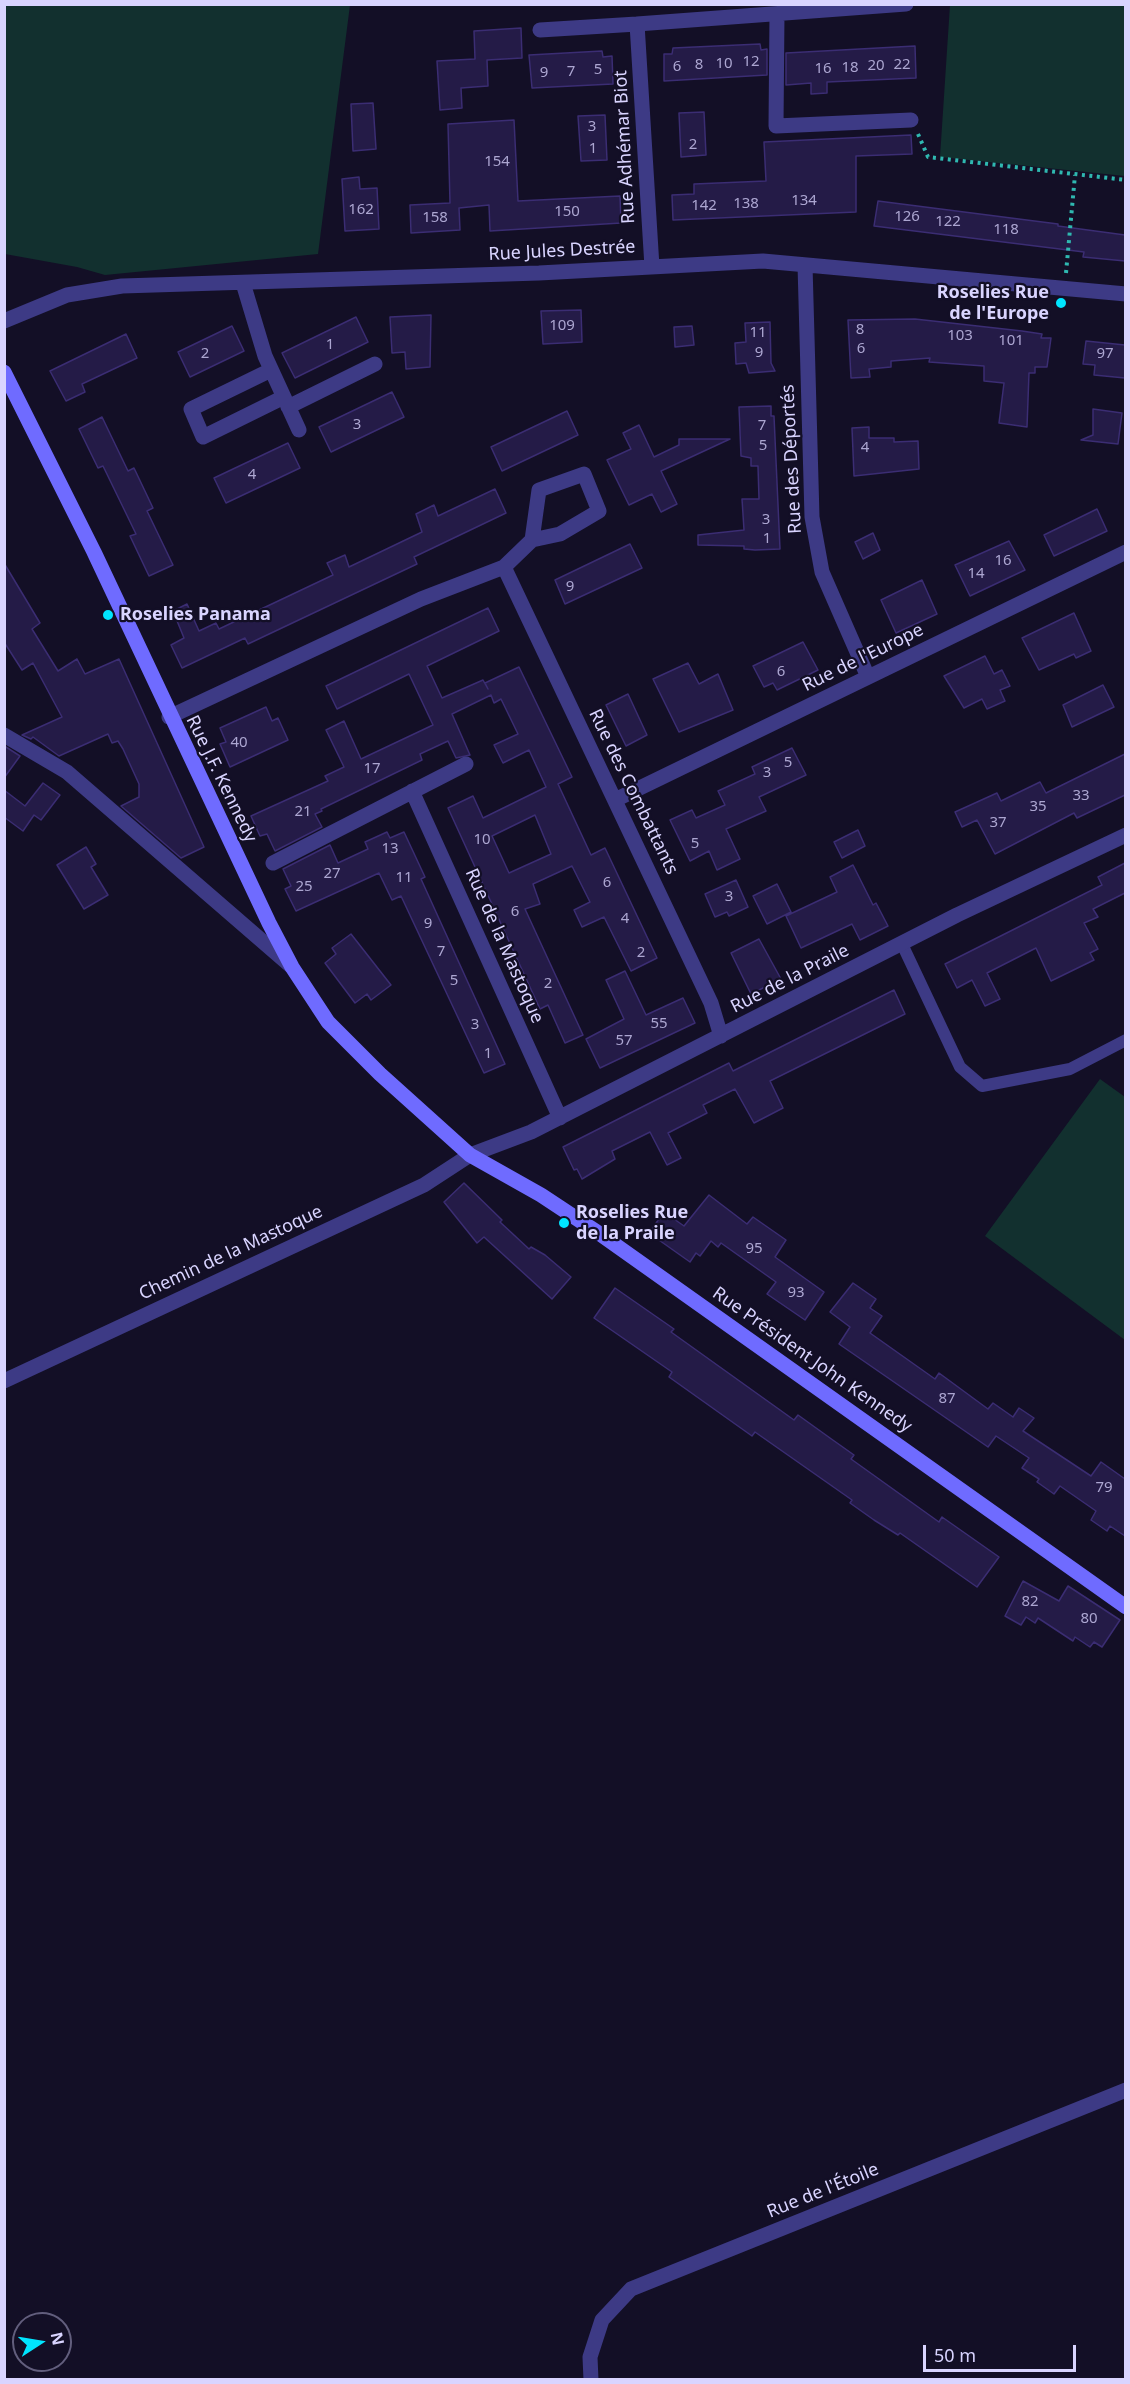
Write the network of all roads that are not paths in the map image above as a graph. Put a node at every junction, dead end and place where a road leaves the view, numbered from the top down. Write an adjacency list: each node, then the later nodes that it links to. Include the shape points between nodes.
1 (906, 4): 2 (street)
2 (777, 14): 3 (street); 5 (street, via 776,126)
3 (638, 24): 4 (street); 7 (street, Rue Adhémar Biot)
4 (540, 30)
5 (911, 120)
6 (805, 265): 7 (street, Rue Jules Destrée, via 763,261); 9 (street, Rue Jules Destrée); 19 (street, Rue des Déportés, via 812,517 822,572)
7 (652, 267): 8 (street, Rue Jules Destrée)
8 (243, 283): 10 (street, Rue Jules Destrée, via 122,286 67,295); 12 (street)
9 (1125, 294)
10 (4, 321)
11 (375, 364): 14 (street)
12 (271, 370): 14 (street); 14 (street, via 191,409 203,436)
13 (4, 372): 20 (street, Rue J.F. Kennedy, via 94,552)
14 (286, 402): 15 (street)
15 (299, 430)
16 (532, 540): 16 (street, via 560,534 599,511 584,474 538,490); 18 (street)
17 (1125, 552): 19 (street, Rue de l'Europe)
18 (504, 567): 20 (street, via 421,599); 24 (street, Rue des Combattants)
19 (868, 677): 24 (street, Rue de l'Europe)
20 (169, 717): 28 (street, Rue J.F. Kennedy)
21 (4, 735): 28 (street, via 68,772)
22 (466, 764): 23 (street)
23 (412, 790): 26 (street); 31 (street, Rue de la Mastoque)
24 (617, 799): 29 (street, Rue des Combattants, via 711,1003)
25 (1125, 835): 27 (street, Rue de la Praile)
26 (273, 862)
27 (902, 944): 29 (street, Rue de la Praile); 30 (lane, via 960,1067 982,1086 1070,1069)
28 (292, 967): 32 (street, Rue J.F. Kennedy, via 328,1022)
29 (721, 1036): 31 (street, Rue de la Praile)
30 (1125, 1040)
31 (560, 1118): 32 (street, Rue de la Praile)
32 (470, 1155): 33 (street, Chemin de la Mastoque, via 424,1185); 34 (street, Rue Président John Kennedy, via 600,1234)
33 (4, 1381)
34 (1125, 1607)
35 (1125, 2090): 36 (street, Rue de l'Étoile, via 631,2289 602,2320 590,2357)
36 (591, 2379)

